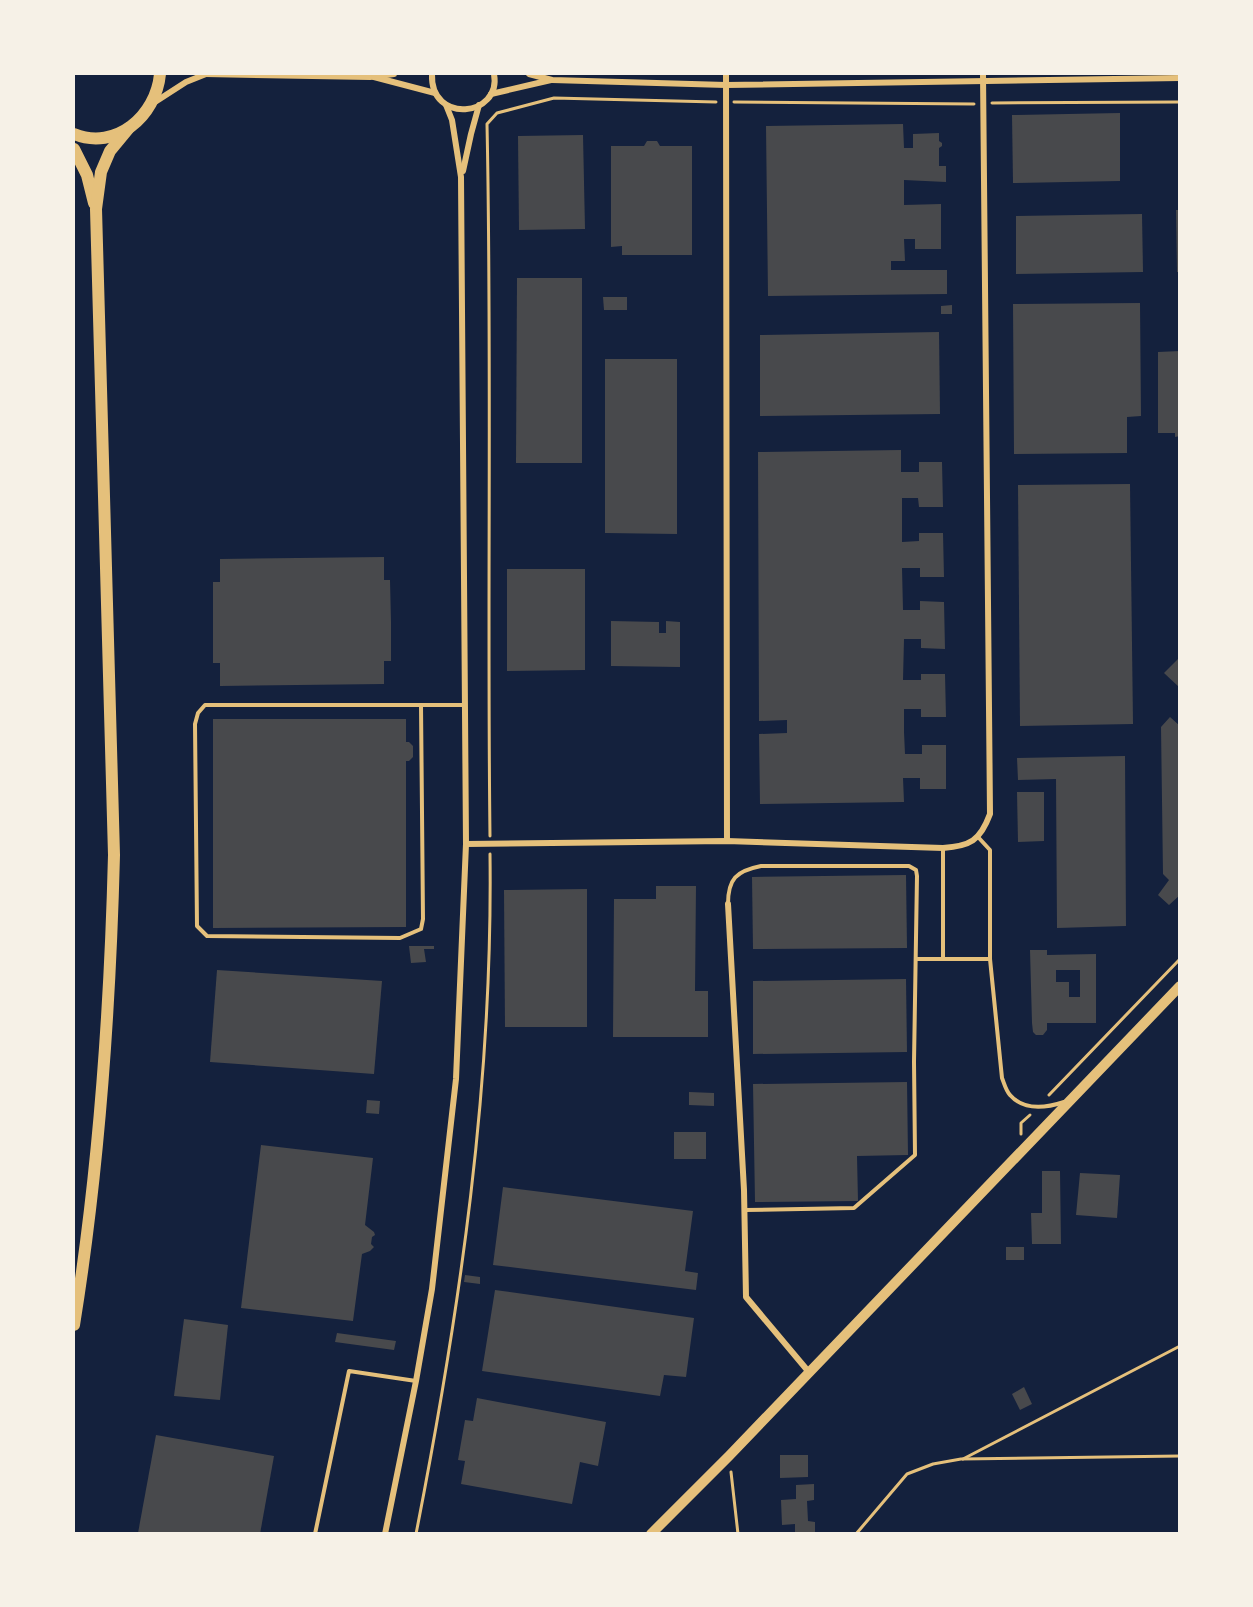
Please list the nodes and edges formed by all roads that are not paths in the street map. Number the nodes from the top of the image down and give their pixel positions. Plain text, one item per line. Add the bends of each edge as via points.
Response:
1 (160, 74) edge
2 (206, 74) edge
3 (394, 74) edge
4 (432, 74) edge
5 (495, 74) edge
6 (529, 74) edge
7 (726, 74) edge
8 (370, 77) junction
9 (983, 77) edge
10 (1179, 78) edge
11 (552, 80) junction
12 (726, 85) junction
13 (435, 93) junction
14 (490, 94) junction
15 (152, 104) junction
16 (446, 105) junction
17 (480, 105) junction
18 (129, 128) junction
19 (74, 134) edge
20 (74, 149) edge
21 (461, 177) junction
22 (96, 210) junction
23 (421, 705) junction
24 (465, 705) junction
25 (978, 837) junction
26 (727, 842) junction
27 (466, 844) junction
28 (943, 848) junction
29 (728, 904) joint
30 (916, 959) junction
31 (943, 959) junction
32 (990, 959) junction
33 (1179, 986) edge
34 (1069, 1101) junction
35 (744, 1210) junction
36 (74, 1325) edge
37 (808, 1371) junction
38 (416, 1381) junction
39 (315, 1533) edge
40 (385, 1533) edge
41 (651, 1533) edge

1 - 15 main road
2 - 8 street
2 - 15 street
3 - 8 street
4 - 13 street
5 - 14 street
6 - 11 street
7 - 12 street
8 - 13 street
9 - 10 street
9 - 12 street
9 - 25 street via 990,814
11 - 12 street
11 - 14 street
12 - 26 street
13 - 16 street
14 - 17 street
15 - 18 main road
16 - 17 street via 459,110
16 - 21 street
17 - 21 street
18 - 19 main road via 95,138
18 - 22 main road via 110,151 101,172
20 - 22 main road via 87,175
21 - 24 street
22 - 36 main road via 114,855 101,1099
23 - 23 lane via 205,705 195,724 197,926 201,931 207,936 400,938 421,929
23 - 24 lane
24 - 27 street
25 - 28 street via 962,846
25 - 32 lane via 990,850
26 - 27 street
26 - 28 street
27 - 38 street via 456,1079 432,1289
28 - 31 lane
29 - 30 lane via 732,879 760,866 909,866 917,876
29 - 35 street
30 - 31 lane
30 - 35 lane via 915,1155 854,1208
31 - 32 lane
32 - 34 lane via 1002,1078 1009,1095 1022,1104 1045,1108
33 - 34 main road
34 - 37 main road
35 - 37 street via 746,1297
37 - 41 main road
38 - 39 lane via 349,1371
38 - 40 street

